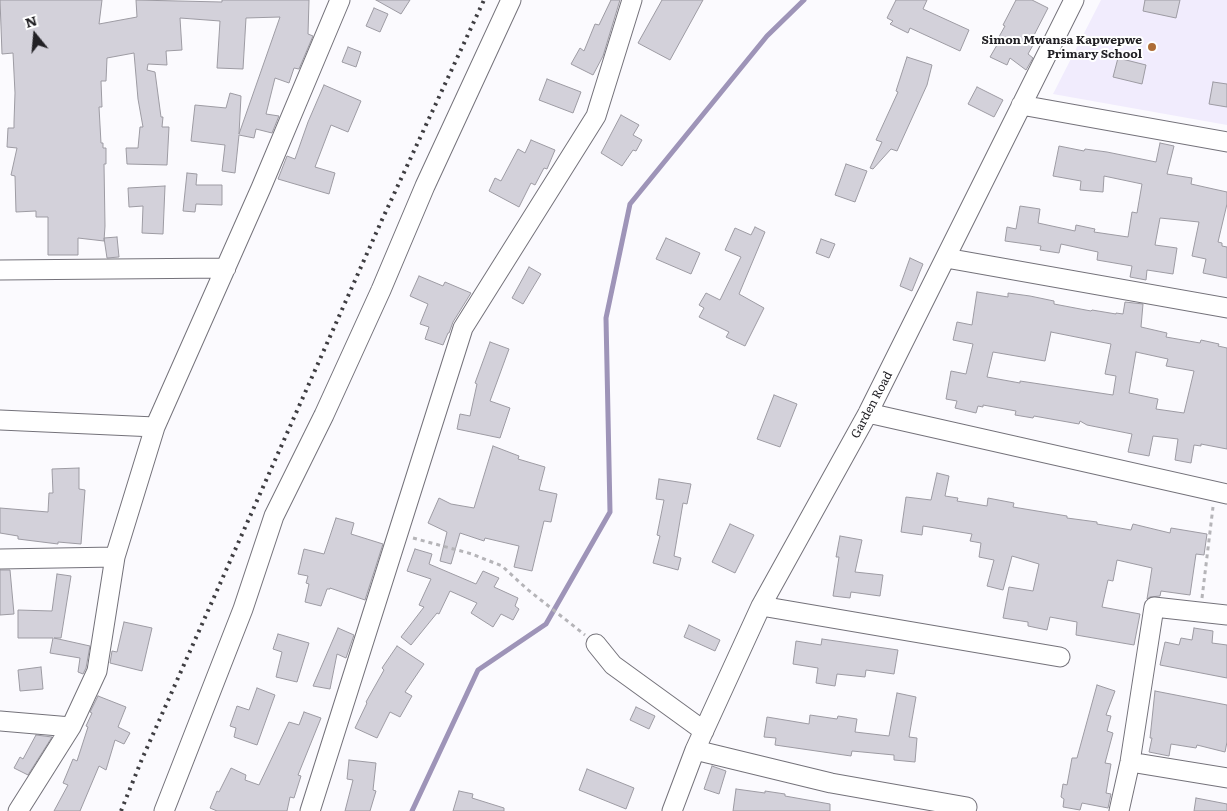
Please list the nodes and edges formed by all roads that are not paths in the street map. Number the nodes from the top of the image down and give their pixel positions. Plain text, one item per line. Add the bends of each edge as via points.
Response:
1 (340, 0) edge
2 (511, 0) edge
3 (632, 0) edge
4 (1074, 0) edge
5 (1021, 105) junction
6 (1227, 142) edge
7 (946, 258) junction
8 (226, 268) junction
9 (0, 270) edge
10 (1227, 308) edge
11 (868, 413) junction
12 (0, 420) edge
13 (155, 427) junction
14 (1221, 493) edge
15 (115, 557) junction
16 (0, 559) edge
17 (761, 606) junction
18 (1227, 615) edge
19 (596, 644) road end
20 (1060, 657) dead end
21 (0, 721) edge
22 (71, 727) junction
23 (704, 731) junction
24 (694, 750) junction
25 (1130, 762) junction
26 (1227, 778) edge
27 (967, 807) dead end
28 (18, 811) edge
29 (164, 811) edge
30 (310, 811) edge
31 (672, 811) edge
32 (1119, 811) edge

1 - 8 street
2 - 29 street via 424,186 324,416 274,516 244,609
3 - 30 street via 596,116 464,328
4 - 5 street, Garden Road
5 - 6 street
5 - 7 street, Garden Road
7 - 10 street
7 - 11 street, Garden Road
8 - 9 street
8 - 13 street
11 - 14 street
11 - 17 street, Garden Road
12 - 13 street
13 - 15 street
15 - 16 street
15 - 22 street via 97,670
17 - 20 street
17 - 23 street, Garden Road
18 - 25 street via 1154,607
19 - 23 street via 613,665
21 - 22 street
22 - 28 street
23 - 24 street, Garden Road
24 - 27 street via 832,783
24 - 31 street, Garden Road
25 - 26 street
25 - 32 street

